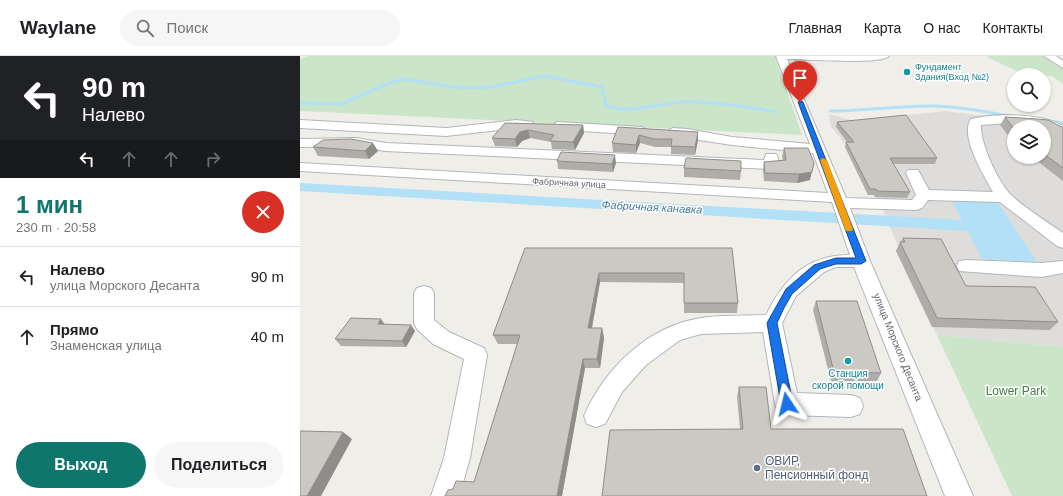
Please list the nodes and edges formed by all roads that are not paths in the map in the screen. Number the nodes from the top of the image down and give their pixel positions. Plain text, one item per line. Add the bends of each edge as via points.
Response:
1 (781, 56) edge
2 (787, 56) edge
3 (884, 56) edge
4 (1049, 56) edge
5 (1063, 65) edge
6 (300, 124) edge
7 (1063, 132) edge
8 (301, 143) edge
9 (414, 149) junction
10 (819, 149) junction
11 (533, 153) junction
12 (771, 157) dead end
13 (652, 159) junction
14 (402, 161) dead end
15 (300, 167) edge
16 (912, 173) dead end
17 (516, 180) junction
18 (644, 187) junction
19 (924, 195) junction
20 (1004, 197) junction
21 (840, 203) junction
22 (1063, 242) edge
23 (861, 261) junction
24 (966, 266) dead end
25 (1063, 267) edge
26 (424, 293) dead end
27 (772, 323) junction
28 (851, 406) dead end
29 (596, 416) dead end
30 (445, 496) edge
31 (959, 496) edge

1 - 10 street, улица Морского Десанта
2 - 3 street
4 - 5 street
6 - 10 street via 446,132 516,124 687,133 747,147
7 - 20 street via 1052,126 1030,122 974,122 979,153
8 - 9 street via 379,144 385,147
9 - 11 street
9 - 14 street
10 - 21 street, улица Морского Десанта
11 - 13 street
11 - 17 street
12 - 13 street via 771,165
13 - 18 street
15 - 17 street, Фабричная улица
16 - 19 street
17 - 18 street, Фабричная улица
18 - 21 street, Фабричная улица
19 - 20 street
19 - 21 street, Фабричная улица via 916,205
20 - 22 street
21 - 23 street, улица Морского Десанта
23 - 27 street via 836,261 817,267 789,291
23 - 31 street, улица Морского Десанта
24 - 25 street via 1041,270
26 - 30 street via 424,323 441,338 476,355 457,458
27 - 28 street via 787,404
27 - 29 street via 700,326 673,334 638,358 614,385

